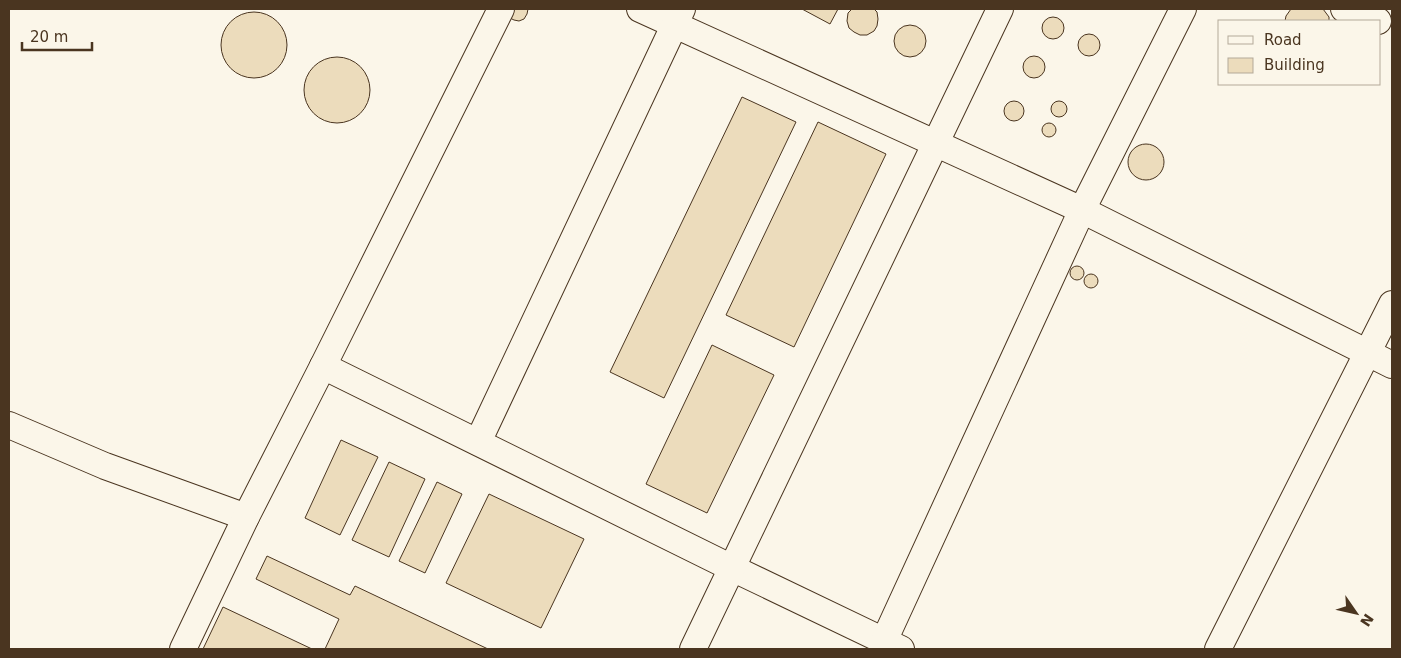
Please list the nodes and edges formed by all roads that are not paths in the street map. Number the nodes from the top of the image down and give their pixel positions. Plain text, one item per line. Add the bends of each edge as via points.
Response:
1 (501, 9) edge
2 (640, 9) edge
3 (1000, 9) edge
4 (1184, 9) edge
5 (1344, 9) edge
6 (678, 16) edge
7 (1374, 20) edge
8 (936, 143) junction
9 (1082, 210) junction
10 (1392, 304) edge
11 (1368, 353) junction
12 (1392, 365) edge
13 (323, 366) junction
14 (9, 425) edge
15 (478, 442) junction
16 (246, 517) junction
17 (732, 568) junction
18 (893, 645) edge
19 (183, 649) edge
20 (693, 649) edge
21 (1218, 649) edge

1 - 13 lane
2 - 6 lane
3 - 8 lane
4 - 9 lane
5 - 7 lane
6 - 8 lane
6 - 15 lane
8 - 9 lane
8 - 17 lane
9 - 11 lane
9 - 18 lane
10 - 11 lane
11 - 12 lane
11 - 21 lane
13 - 15 lane
13 - 16 lane
14 - 16 lane via 105,466
15 - 17 lane
16 - 19 lane
17 - 18 lane
17 - 20 lane

